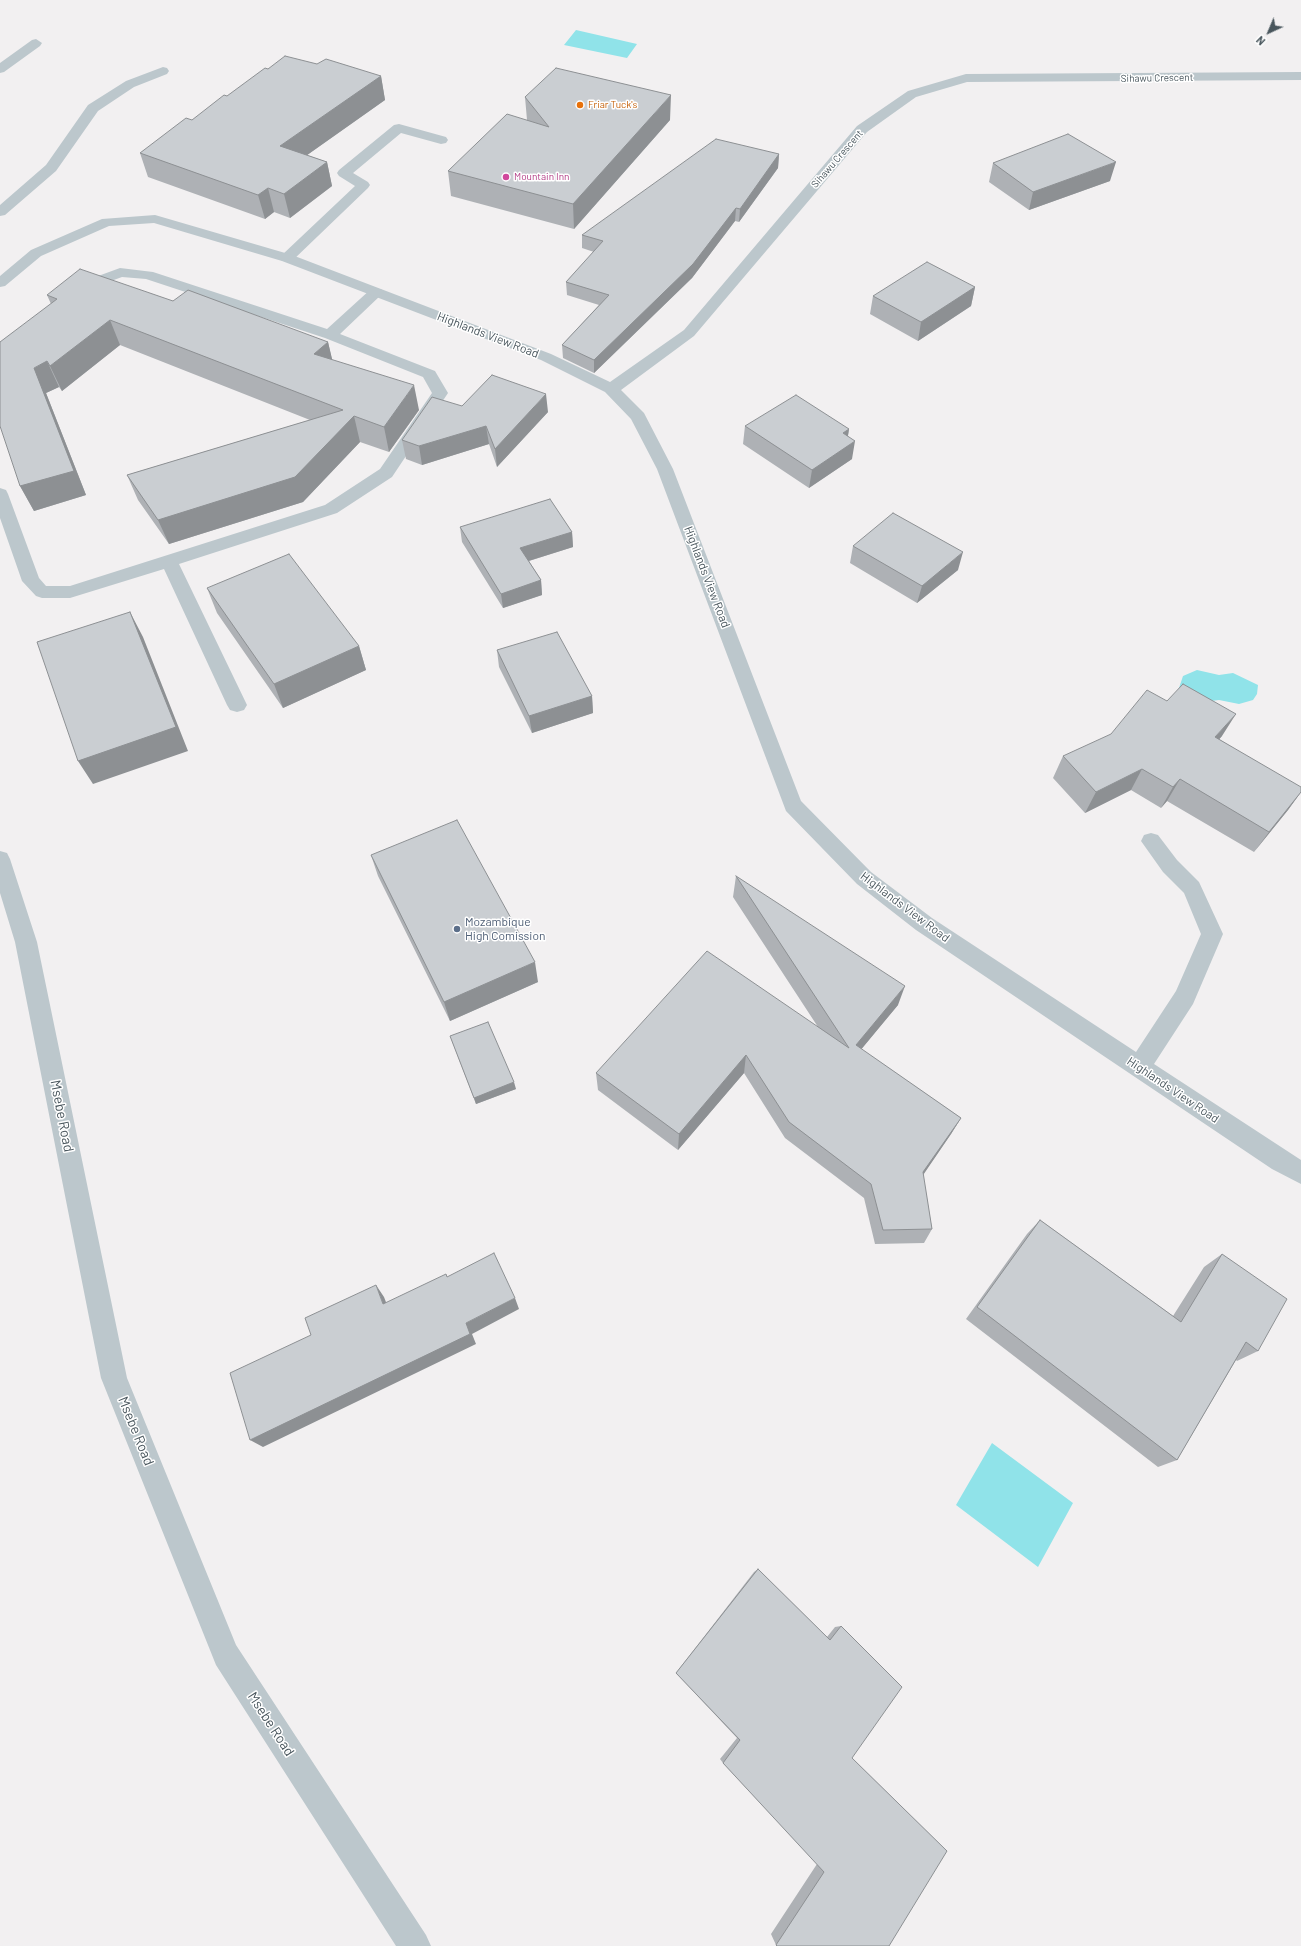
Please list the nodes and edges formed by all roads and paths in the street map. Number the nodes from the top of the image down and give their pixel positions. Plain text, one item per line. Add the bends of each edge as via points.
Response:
1 (36, 43) dead end
2 (0, 69) edge
3 (163, 71) dead end
4 (1301, 76) edge
5 (441, 140) dead end
6 (0, 212) edge
7 (287, 258) junction
8 (0, 283) edge
9 (376, 292) junction
10 (71, 301) edge
11 (330, 335) junction
12 (611, 389) junction
13 (0, 494) edge
14 (169, 561) junction
15 (237, 705) dead end
16 (1151, 842) dead end
17 (0, 860) edge
18 (1139, 1067) junction
19 (1301, 1173) edge
20 (415, 1946) edge

1 - 2 street
3 - 6 street via 130,84 93,108 50,168
4 - 12 street, Sihawu Crescent via 966,78 912,94 862,129 689,333
5 - 7 street via 399,128 344,173 363,185
7 - 8 street, Highlands View Road via 155,219 107,222 36,253
7 - 9 street, Highlands View Road
9 - 11 street
9 - 12 street, Highlands View Road via 546,357
10 - 11 street via 95,282 120,272 148,275
11 - 14 street via 429,374 440,392 386,473 331,509
12 - 18 street, Highlands View Road via 638,417 665,469 793,805 864,878 924,924
13 - 14 street via 31,581 42,592 70,592
14 - 15 street
16 - 18 street via 1192,888 1212,934 1185,997
17 - 20 street, Msebe Road via 26,942 114,1378 226,1655
18 - 19 street, Highlands View Road

